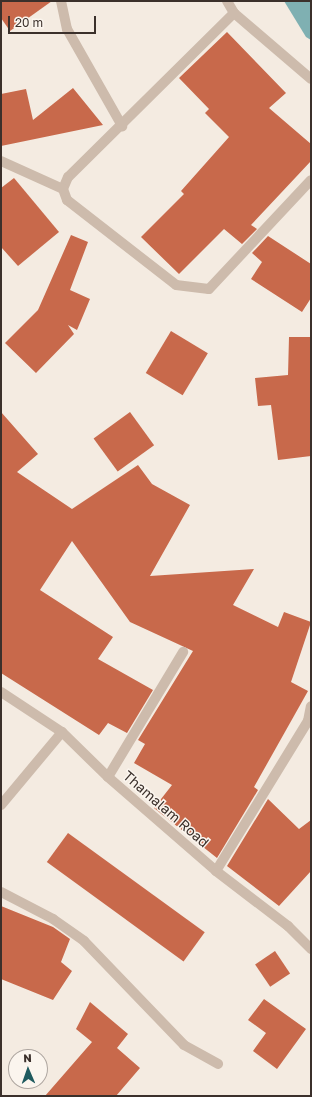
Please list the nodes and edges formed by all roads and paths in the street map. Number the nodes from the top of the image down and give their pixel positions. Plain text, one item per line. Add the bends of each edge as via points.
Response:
1 (61, 1) edge
2 (227, 1) edge
3 (234, 14) junction
4 (311, 79) edge
5 (122, 126) junction
6 (1, 161) edge
7 (311, 180) edge
8 (63, 189) junction
9 (183, 652) dead end
10 (1, 692) edge
11 (311, 706) edge
12 (62, 732) junction
13 (108, 777) junction
14 (1, 805) edge
15 (216, 871) junction
16 (1, 892) edge
17 (311, 949) edge
18 (218, 1064) dead end

1 - 5 street via 67,30
2 - 3 street
3 - 4 street
3 - 5 street
5 - 8 street via 68,177
6 - 8 street
7 - 8 street via 209,289 176,285 67,200
9 - 13 street
10 - 12 street, Thamalam Road
11 - 15 street via 308,721
12 - 13 street, Thamalam Road
12 - 14 street
13 - 15 street, Thamalam Road
15 - 17 street, Thamalam Road via 288,926
16 - 18 street via 52,919 84,942 184,1045

